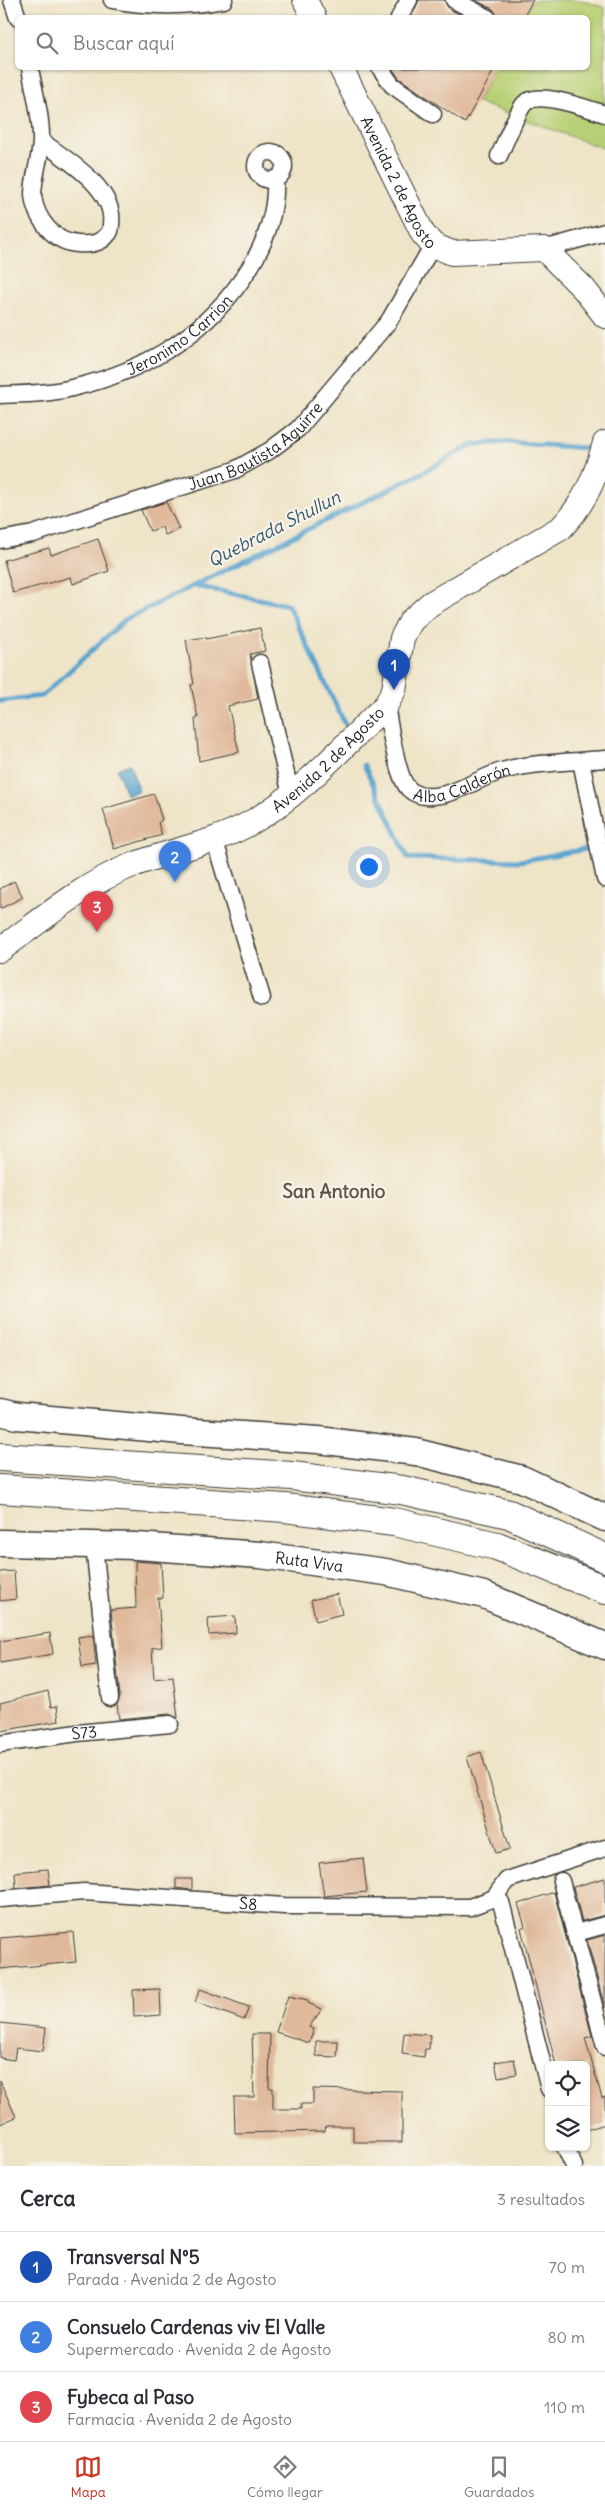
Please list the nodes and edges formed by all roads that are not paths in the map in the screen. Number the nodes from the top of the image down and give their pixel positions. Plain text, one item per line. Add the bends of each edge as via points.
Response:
1 (12, 0) edge
2 (112, 0) edge
3 (224, 0) edge
4 (305, 0) edge
5 (409, 0) edge
6 (454, 0) edge
7 (17, 15) edge
8 (312, 15) edge
9 (401, 15) edge
10 (482, 15) edge
11 (30, 70) edge
12 (347, 70) edge
13 (381, 70) edge
14 (433, 114) dead end
15 (605, 114) edge
16 (41, 141) junction
17 (499, 156) dead end
18 (275, 180) dead end
19 (605, 232) edge
20 (433, 245) junction
21 (544, 249) junction
22 (605, 316) edge
23 (0, 395) edge
24 (605, 443) edge
25 (0, 540) edge
26 (260, 663) dead end
27 (386, 705) junction
28 (605, 759) edge
29 (581, 761) junction
30 (291, 795) junction
31 (214, 838) junction
32 (605, 879) edge
33 (0, 950) edge
34 (262, 998) dead end
35 (0, 1412) edge
36 (0, 1457) edge
37 (0, 1489) edge
38 (605, 1518) edge
39 (0, 1543) edge
40 (94, 1545) junction
41 (605, 1558) edge
42 (605, 1590) edge
43 (605, 1646) edge
44 (110, 1698) dead end
45 (170, 1724) dead end
46 (0, 1744) edge
47 (605, 1848) edge
48 (561, 1881) dead end
49 (494, 1898) junction
50 (0, 1899) edge
51 (605, 1925) edge
52 (576, 1933) junction
53 (604, 2042) edge
54 (545, 2073) edge
55 (567, 2151) edge
56 (574, 2166) edge

1 - 7 street
2 - 3 street via 151,5 197,5
4 - 8 main road
5 - 9 street
6 - 10 street
11 - 16 street
12 - 20 main road, Avenida 2 de Agosto via 423,234
13 - 14 street via 392,85
15 - 17 street via 546,98 534,98 524,104
16 - 16 street via 33,196 42,220 58,239 88,245 101,242 110,233 112,214 104,196 82,171
18 - 23 street, Jeronimo Carrion via 272,214 259,254 236,290 214,315 180,344 125,371 71,388
19 - 21 street
20 - 21 main road, Avenida 2 de Agosto via 452,253
20 - 25 street, Juan Bautista Aguirre via 389,321 298,430 269,451 235,470 33,534
21 - 22 main road via 584,289
24 - 27 main road, Avenida 2 de Agosto via 590,490 577,512 561,528 430,604 411,621 402,638 394,690
26 - 30 street
27 - 29 street, Alba Calderón via 400,775 408,788 417,794 427,796 453,791 521,766
27 - 30 main road, Avenida 2 de Agosto
28 - 29 street, Alba Calderón
29 - 32 street
30 - 31 main road, Avenida 2 de Agosto via 251,823
31 - 33 main road, Avenida 2 de Agosto via 130,865 92,884
31 - 34 street
35 - 38 main road via 182,1432 318,1440 416,1452 522,1479
36 - 41 highway via 292,1476 402,1490 509,1514
37 - 42 highway via 285,1508 394,1522 497,1546
39 - 40 main road, Ruta Viva
40 - 43 main road, Ruta Viva via 260,1555 386,1572 484,1595
40 - 44 street
45 - 46 street, S73 via 77,1732
47 - 49 street, S8 via 507,1880
48 - 52 street
49 - 50 street, S8 via 470,1907 284,1906 84,1892
49 - 54 street via 502,1902
51 - 52 street
52 - 53 street
55 - 56 street

